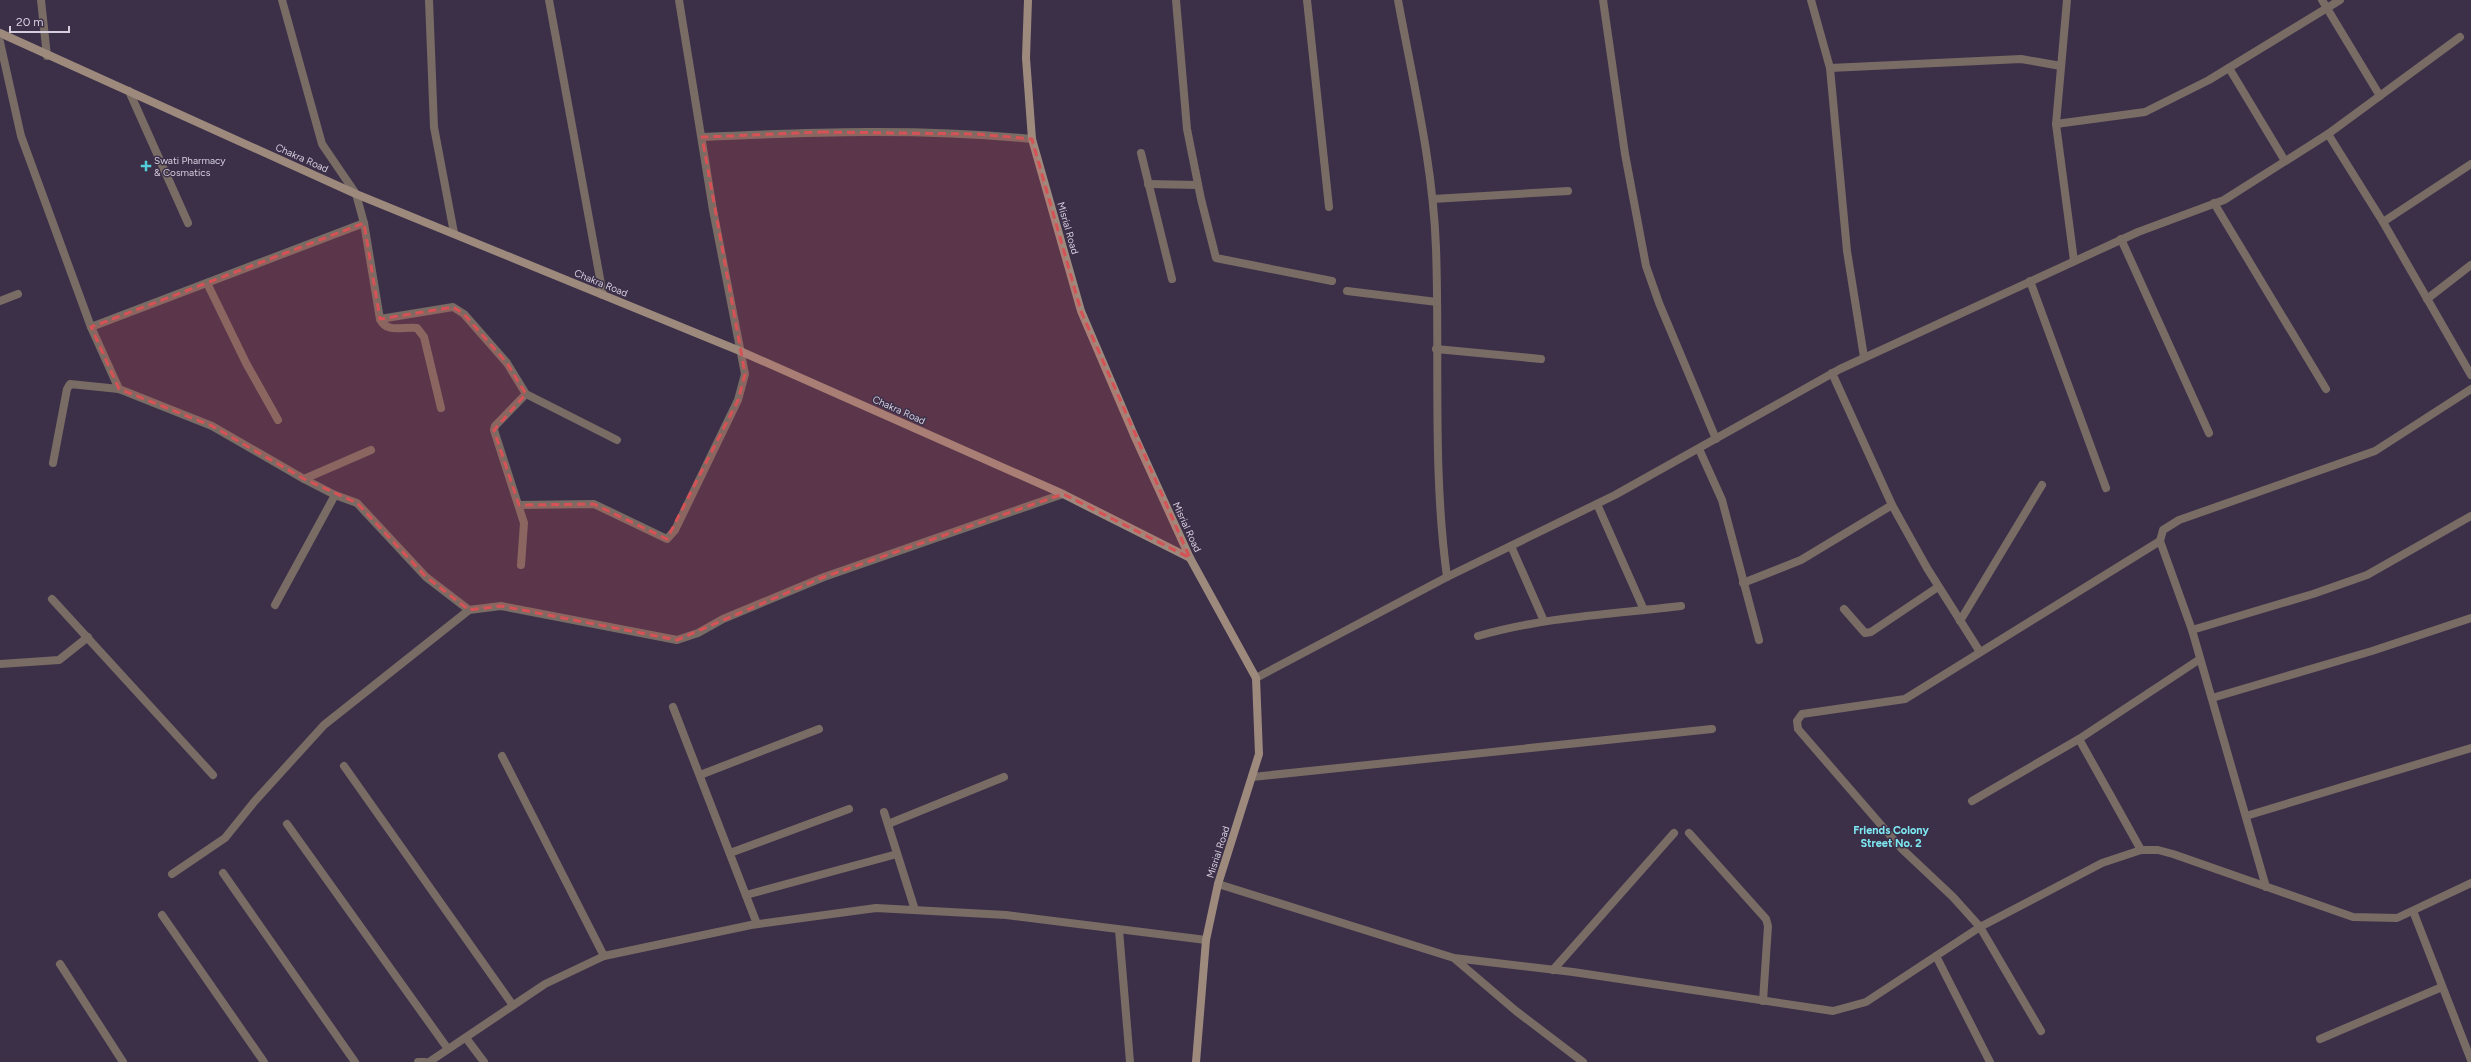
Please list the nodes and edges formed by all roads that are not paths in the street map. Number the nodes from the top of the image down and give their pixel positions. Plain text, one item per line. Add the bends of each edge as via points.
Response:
1 (41, 0) edge
2 (282, 0) edge
3 (429, 0) edge
4 (549, 0) edge
5 (679, 0) edge
6 (1028, 0) edge
7 (1176, 0) edge
8 (1307, 0) edge
9 (1398, 0) edge
10 (1603, 0) edge
11 (1811, 0) edge
12 (2067, 0) edge
13 (2322, 0) edge
14 (2340, 0) edge
15 (2326, 8) junction
16 (0, 33) edge
17 (2460, 36) dead end
18 (0, 42) edge
19 (48, 56) junction
20 (2061, 66) junction
21 (1830, 68) junction
22 (2229, 68) junction
23 (129, 91) junction
24 (2380, 96) junction
25 (2056, 124) junction
26 (2328, 134) junction
27 (702, 137) junction
28 (1032, 139) junction
29 (1141, 153) dead end
30 (2285, 161) junction
31 (2471, 164) edge
32 (1148, 184) junction
33 (1198, 185) junction
34 (1568, 191) dead end
35 (356, 194) junction
36 (1433, 200) junction
37 (2214, 204) junction
38 (1330, 207) dead end
39 (2383, 222) junction
40 (188, 223) dead end
41 (364, 223) junction
42 (454, 233) junction
43 (2121, 239) junction
44 (2074, 261) junction
45 (2471, 265) edge
46 (1172, 279) dead end
47 (1332, 281) dead end
48 (2030, 281) junction
49 (207, 283) junction
50 (1347, 291) dead end
51 (18, 294) dead end
52 (603, 295) junction
53 (2428, 299) junction
54 (0, 301) edge
55 (1437, 302) junction
56 (380, 319) junction
57 (91, 327) junction
58 (1436, 350) junction
59 (740, 351) junction
60 (1864, 358) junction
61 (1541, 359) dead end
62 (1832, 373) junction
63 (2471, 375) edge
64 (119, 389) junction
65 (2326, 389) dead end
66 (2471, 389) edge
67 (526, 394) junction
68 (440, 408) dead end
69 (278, 420) dead end
70 (2209, 433) dead end
71 (1716, 439) junction
72 (617, 440) dead end
73 (1699, 449) junction
74 (371, 450) dead end
75 (53, 463) dead end
76 (304, 479) junction
77 (2042, 485) dead end
78 (2106, 488) dead end
79 (1063, 494) junction
80 (335, 495) junction
81 (1597, 504) junction
82 (1892, 505) junction
83 (519, 506) junction
84 (2471, 516) edge
85 (2160, 541) junction
86 (1511, 546) junction
87 (1190, 558) junction
88 (521, 565) dead end
89 (1447, 577) junction
90 (1743, 583) junction
91 (1938, 587) junction
92 (52, 600) dead end
93 (275, 605) dead end
94 (1681, 606) dead end
95 (1844, 609) dead end
96 (469, 610) junction
97 (1644, 610) junction
98 (2471, 618) edge
99 (1544, 621) junction
100 (1960, 621) junction
101 (2192, 630) junction
102 (1478, 636) dead end
103 (88, 637) junction
104 (1758, 640) dead end
105 (1980, 652) junction
106 (2200, 659) junction
107 (0, 664) edge
108 (1256, 678) junction
109 (2212, 698) junction
110 (673, 707) dead end
111 (819, 729) dead end
112 (1712, 730) dead end
113 (2079, 739) junction
114 (2471, 748) edge
115 (502, 756) dead end
116 (344, 766) dead end
117 (213, 775) dead end
118 (700, 776) junction
119 (1004, 777) dead end
120 (1252, 777) junction
121 (1972, 801) dead end
122 (849, 809) dead end
123 (884, 812) dead end
124 (2246, 816) junction
125 (287, 824) dead end
126 (888, 824) junction
127 (1674, 833) dead end
128 (1689, 833) dead end
129 (2140, 850) junction
130 (730, 853) junction
131 (897, 854) junction
132 (223, 873) dead end
133 (172, 874) dead end
134 (2471, 883) edge
135 (1218, 884) junction
136 (2266, 887) junction
137 (746, 895) junction
138 (915, 910) junction
139 (2413, 911) junction
140 (162, 916) dead end
141 (757, 924) junction
142 (1980, 927) junction
143 (1119, 930) junction
144 (1206, 940) junction
145 (604, 956) junction
146 (1936, 956) junction
147 (1454, 958) junction
148 (60, 964) dead end
149 (1553, 970) junction
150 (2442, 987) junction
151 (1763, 1001) junction
152 (512, 1004) junction
153 (2041, 1031) dead end
154 (466, 1038) junction
155 (2320, 1039) dead end
156 (448, 1049) junction
157 (2471, 1060) edge
158 (123, 1062) edge
159 (264, 1062) edge
160 (355, 1062) edge
161 (418, 1062) edge
162 (425, 1062) edge
163 (429, 1062) edge
164 (484, 1062) edge
165 (1130, 1062) edge
166 (1196, 1062) edge
167 (1583, 1062) edge
168 (1990, 1062) edge

1 - 19 street
2 - 35 street via 322,144
3 - 42 street via 434,127
4 - 52 street
5 - 27 street
6 - 28 main road, Misrial Road via 1026,58
7 - 33 street via 1187,129
8 - 38 street
9 - 36 street
10 - 71 street via 1625,154 1646,266
11 - 21 street
12 - 20 street
13 - 15 street
14 - 15 street
15 - 22 street
15 - 24 street
16 - 19 main road, Chakra Road
17 - 24 street
18 - 57 street via 21,136
19 - 23 main road, Chakra Road
20 - 21 street via 2021,59
20 - 25 street
21 - 60 street via 1847,251
22 - 25 street via 2145,112
22 - 30 street
23 - 35 main road, Chakra Road
23 - 40 street
24 - 26 street
25 - 44 street
26 - 30 street
26 - 39 street
27 - 28 street via 821,132 977,134
27 - 59 street
28 - 87 main road, Misrial Road via 1081,311
29 - 32 street
30 - 37 street
31 - 39 street
32 - 33 street
32 - 46 street
33 - 47 street via 1216,258
34 - 36 street
35 - 41 street
35 - 42 main road, Chakra Road
36 - 55 street
37 - 43 street
37 - 65 street
39 - 53 street
41 - 49 street
41 - 56 street
42 - 52 main road, Chakra Road
43 - 44 street
43 - 70 street
44 - 48 street
45 - 53 street
48 - 60 street
48 - 78 street
49 - 57 street
49 - 69 street via 246,363
50 - 55 street
51 - 54 street
52 - 59 main road, Chakra Road
53 - 63 street
55 - 58 street
56 - 67 street via 453,308 464,314 507,363
56 - 68 street via 383,325 390,329 406,326 417,328 424,337
57 - 64 street
58 - 61 street
58 - 89 street via 1442,538
59 - 79 main road, Chakra Road
59 - 83 street via 745,374 738,400 675,530 667,539 594,504
60 - 62 street
62 - 71 street
62 - 82 street
64 - 75 street via 70,384
64 - 76 street via 212,426
66 - 85 street via 2375,451 2179,520 2163,530
67 - 72 street
67 - 83 street via 494,430
71 - 73 street
73 - 81 street
73 - 90 street via 1722,500
74 - 76 street
76 - 80 street
77 - 100 street
79 - 87 main road, Chakra Road
79 - 96 street via 824,577 677,640 501,606
80 - 93 street
80 - 96 street via 357,503 426,577
81 - 86 street
81 - 97 street
82 - 90 street via 1801,560
82 - 91 street
83 - 88 street via 524,523
84 - 101 street via 2367,575
85 - 101 street
85 - 105 street
86 - 89 street
86 - 99 street
87 - 108 main road, Misrial Road
89 - 108 street
90 - 104 street
91 - 95 street via 1871,632 1865,633
91 - 100 street
92 - 103 street
94 - 97 street
96 - 133 street via 324,725 225,838
97 - 99 street
98 - 109 street via 2372,652
99 - 102 street via 1509,626
100 - 105 street
101 - 106 street
103 - 107 street via 59,660
103 - 117 street
105 - 142 street via 1905,699 1802,714 1797,721 1798,729 1901,848 1953,897
106 - 109 street
106 - 113 street
108 - 120 main road, Misrial Road via 1259,754
109 - 124 street
110 - 118 street
111 - 118 street
112 - 120 street
113 - 121 street
113 - 129 street
114 - 124 street
115 - 145 street
116 - 152 street
118 - 130 street
119 - 126 street
120 - 135 main road, Misrial Road
122 - 130 street
123 - 126 street
124 - 136 street
125 - 156 street
126 - 131 street
127 - 149 street
128 - 151 street via 1766,919 1768,926
129 - 136 street via 2158,850 2173,854
129 - 142 street via 2102,863
130 - 137 street
131 - 137 street
131 - 138 street
132 - 160 street
134 - 139 street
135 - 144 main road, Misrial Road
135 - 147 street
136 - 139 street via 2353,917 2397,918
137 - 141 street
138 - 141 street via 876,908
138 - 143 street via 1006,915
139 - 150 street
140 - 159 street
141 - 145 street
142 - 146 street
142 - 153 street
143 - 144 street
143 - 165 street
144 - 166 main road, Misrial Road
145 - 152 street via 545,984
146 - 151 street via 1866,1002 1833,1011
146 - 168 street
147 - 149 street
147 - 167 street via 1516,1011
148 - 158 street
149 - 151 street
150 - 155 street
150 - 157 street
152 - 154 street
154 - 156 street
154 - 164 street
156 - 163 street
161 - 162 street

